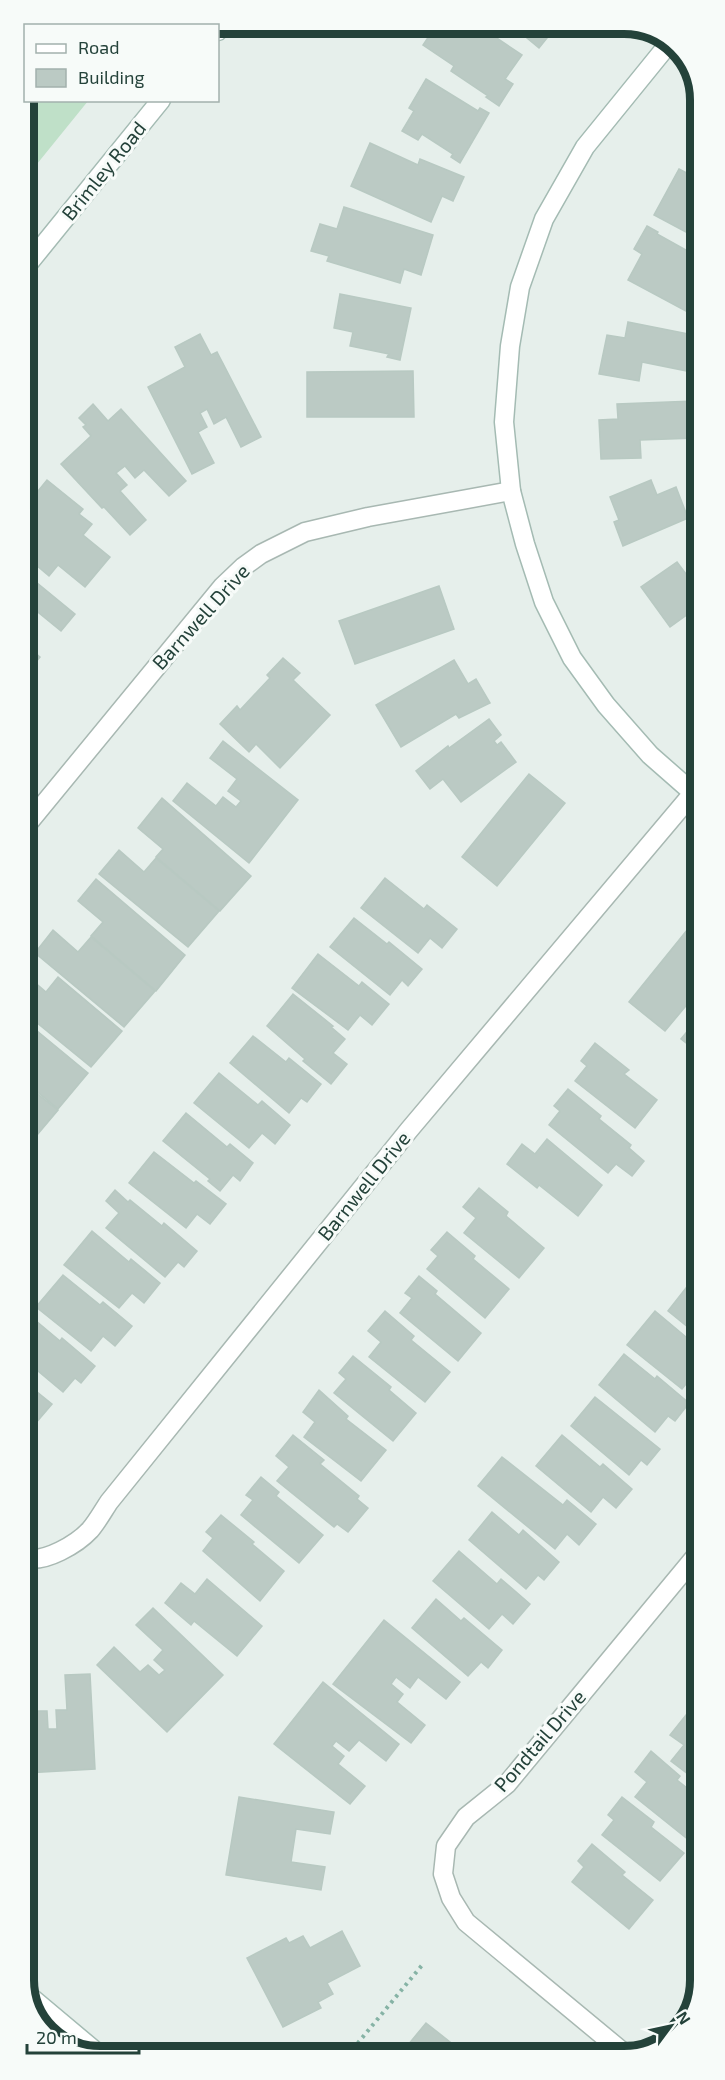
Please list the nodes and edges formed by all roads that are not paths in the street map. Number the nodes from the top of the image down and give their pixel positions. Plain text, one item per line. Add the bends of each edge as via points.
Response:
1 (665, 49) edge
2 (159, 102) edge
3 (34, 257) edge
4 (511, 491) junction
5 (690, 790) edge
6 (690, 802) edge
7 (34, 816) edge
8 (34, 1561) edge
9 (690, 1563) edge
10 (39, 2004) edge
11 (86, 2043) edge
12 (616, 2046) edge

1 - 4 street via 585,147 544,219 520,287 504,422
2 - 3 street, Brimley Road
4 - 5 street via 544,602 572,658 650,755
4 - 7 street, Barnwell Drive via 336,524 306,532 261,554 223,586
6 - 8 street, Barnwell Drive via 409,1130 90,1530 65,1549
9 - 12 street, Pondtail Drive via 507,1784 466,1817 446,1846 443,1874 451,1898 466,1922
10 - 11 street

